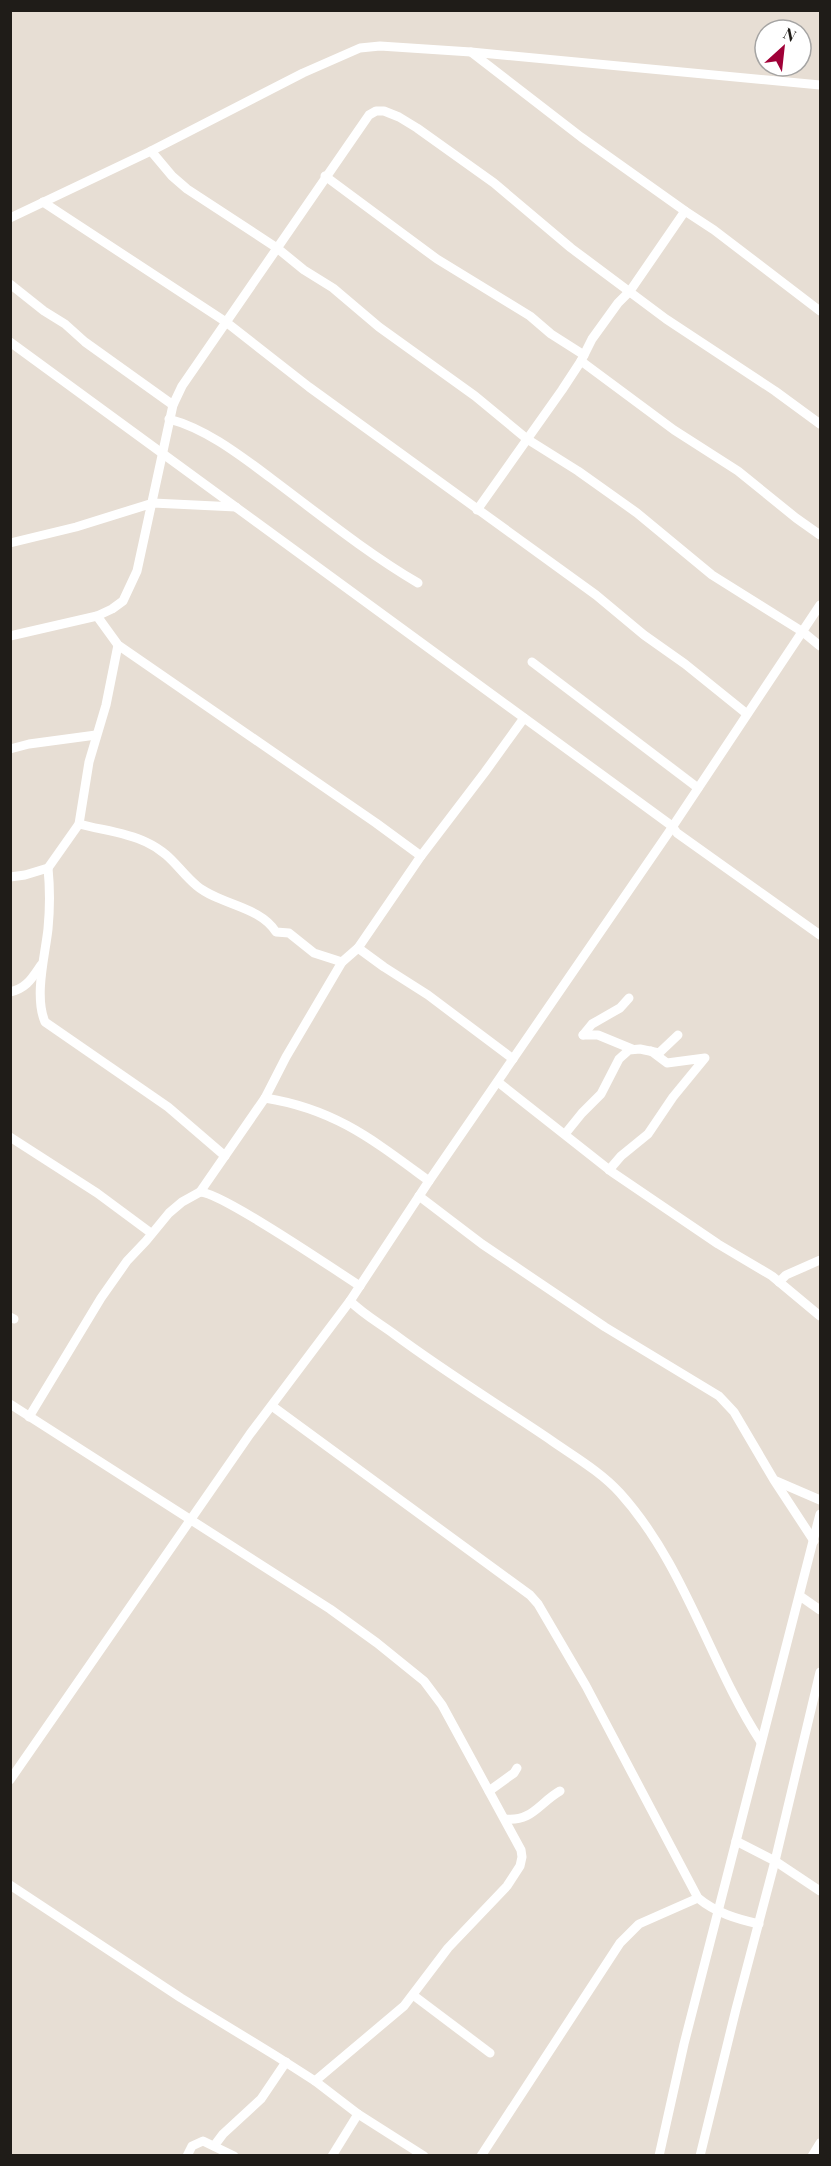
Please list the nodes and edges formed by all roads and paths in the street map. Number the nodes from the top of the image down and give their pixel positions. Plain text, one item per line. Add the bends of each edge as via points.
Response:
1 (471, 52) junction
2 (820, 85) edge
3 (151, 151) junction
4 (325, 176) junction
5 (43, 202) junction
6 (685, 211) junction
7 (10, 218) edge
8 (277, 248) junction
9 (10, 284) edge
10 (630, 291) junction
11 (820, 310) edge
12 (226, 322) junction
13 (10, 342) edge
14 (582, 358) junction
15 (173, 405) junction
16 (170, 419) junction
17 (820, 424) edge
18 (527, 439) junction
19 (163, 454) junction
20 (153, 503) junction
21 (236, 507) junction
22 (477, 510) junction
23 (820, 535) edge
24 (10, 543) edge
25 (418, 583) dead end
26 (820, 605) edge
27 (97, 616) junction
28 (803, 632) junction
29 (10, 636) edge
30 (118, 645) junction
31 (820, 646) edge
32 (532, 662) dead end
33 (747, 714) junction
34 (524, 718) junction
35 (96, 735) junction
36 (10, 749) edge
37 (698, 788) junction
38 (79, 824) junction
39 (672, 826) junction
40 (421, 856) junction
41 (48, 868) junction
42 (10, 877) edge
43 (820, 935) edge
44 (358, 948) junction
45 (43, 961) junction
46 (342, 962) junction
47 (10, 992) edge
48 (629, 998) dead end
49 (678, 1035) dead end
50 (632, 1049) junction
51 (651, 1051) junction
52 (513, 1059) junction
53 (498, 1082) junction
54 (265, 1098) junction
55 (565, 1134) junction
56 (10, 1137) edge
57 (225, 1156) junction
58 (609, 1170) junction
59 (429, 1181) junction
60 (203, 1190) junction
61 (419, 1196) junction
62 (151, 1233) junction
63 (820, 1260) edge
64 (779, 1282) junction
65 (360, 1286) junction
66 (350, 1301) junction
67 (820, 1316) edge
68 (10, 1404) edge
69 (272, 1406) junction
70 (29, 1417) junction
71 (774, 1480) junction
72 (820, 1500) edge
73 (820, 1514) edge
74 (191, 1521) junction
75 (814, 1541) junction
76 (800, 1596) junction
77 (820, 1610) edge
78 (820, 1672) edge
79 (761, 1742) junction
80 (517, 1768) dead end
81 (10, 1780) edge
82 (489, 1791) junction
83 (560, 1791) dead end
84 (505, 1820) junction
85 (736, 1841) junction
86 (775, 1861) junction
87 (10, 1886) edge
88 (820, 1891) edge
89 (698, 1898) junction
90 (717, 1911) junction
91 (759, 1924) junction
92 (413, 1995) junction
93 (490, 2053) dead end
94 (286, 2062) junction
95 (315, 2081) junction
96 (358, 2114) junction
97 (820, 2143) edge
98 (214, 2146) junction
99 (187, 2156) edge
100 (234, 2156) edge
101 (332, 2156) edge
102 (424, 2156) edge
103 (481, 2156) edge
104 (659, 2156) edge
105 (700, 2156) edge
106 (812, 2156) edge

1 - 2 street
1 - 3 street via 360,48
1 - 6 street
3 - 5 street
3 - 8 street via 172,177
4 - 8 street
4 - 10 street via 369,115 384,111 417,128 494,183
4 - 14 street via 437,259 530,316
5 - 7 street
5 - 12 street
6 - 10 street
6 - 11 street
8 - 12 street
8 - 18 street
9 - 15 street
10 - 14 street
10 - 17 street
12 - 15 street
12 - 22 street
13 - 19 street
14 - 18 street
14 - 23 street
15 - 16 street
16 - 19 street
16 - 25 street via 195,428 250,463
18 - 22 street
18 - 28 street via 637,513 712,575
19 - 20 street
19 - 21 street
20 - 21 street
20 - 24 street
20 - 27 street via 131,587 123,601
21 - 34 street
22 - 33 street via 596,595
26 - 28 street
27 - 29 street
27 - 30 street
28 - 31 street
28 - 33 street
30 - 35 street
30 - 40 street
32 - 37 street
33 - 37 street
34 - 39 street
34 - 40 street
35 - 36 street
35 - 38 street
37 - 39 street
38 - 41 street
38 - 46 street via 123,834 158,848 197,886 216,898 241,907 272,925 276,932 289,933 314,953
39 - 43 street
39 - 52 street
40 - 44 street
41 - 42 street
41 - 45 street via 50,904
44 - 46 street
44 - 52 street
45 - 47 street via 27,985
45 - 57 street via 45,1022 168,1107
46 - 54 street
48 - 50 street via 583,1035 598,1035
49 - 51 street via 659,1053
50 - 51 street
50 - 55 street via 619,1059 601,1094
51 - 58 street via 667,1063 705,1058 648,1134
52 - 53 street
53 - 55 street
53 - 59 street
54 - 57 street
54 - 59 street via 291,1102 339,1120
55 - 58 street
56 - 62 street
57 - 60 street
58 - 64 street
59 - 61 street
60 - 62 street via 175,1208
60 - 65 street
61 - 65 street
61 - 71 street via 605,1328 719,1396 757,1447
62 - 70 street via 100,1298
63 - 64 street
64 - 67 street
65 - 66 street
66 - 69 street
66 - 79 street via 424,1357 585,1463 619,1492 640,1517 687,1595 740,1708
68 - 70 street
69 - 74 street
69 - 89 street via 538,1604
70 - 74 street
71 - 72 street
71 - 75 street
73 - 75 street
74 - 81 street
74 - 82 street via 330,1609 424,1681 442,1705
75 - 76 street
76 - 77 street
76 - 79 street
78 - 86 street
79 - 85 street
80 - 82 street
82 - 84 street
83 - 84 street via 518,1821
84 - 92 street via 521,1850 520,1866 507,1886 448,1948
85 - 86 street
85 - 90 street
86 - 88 street
86 - 91 street
87 - 94 street
89 - 90 street
89 - 103 street via 639,1924 620,1943
90 - 91 street
90 - 104 street
91 - 105 street
92 - 93 street
92 - 95 street
94 - 95 street
94 - 98 street via 261,2098
95 - 96 street
96 - 101 street
96 - 102 street
97 - 106 street
98 - 99 street via 198,2142
98 - 100 street

